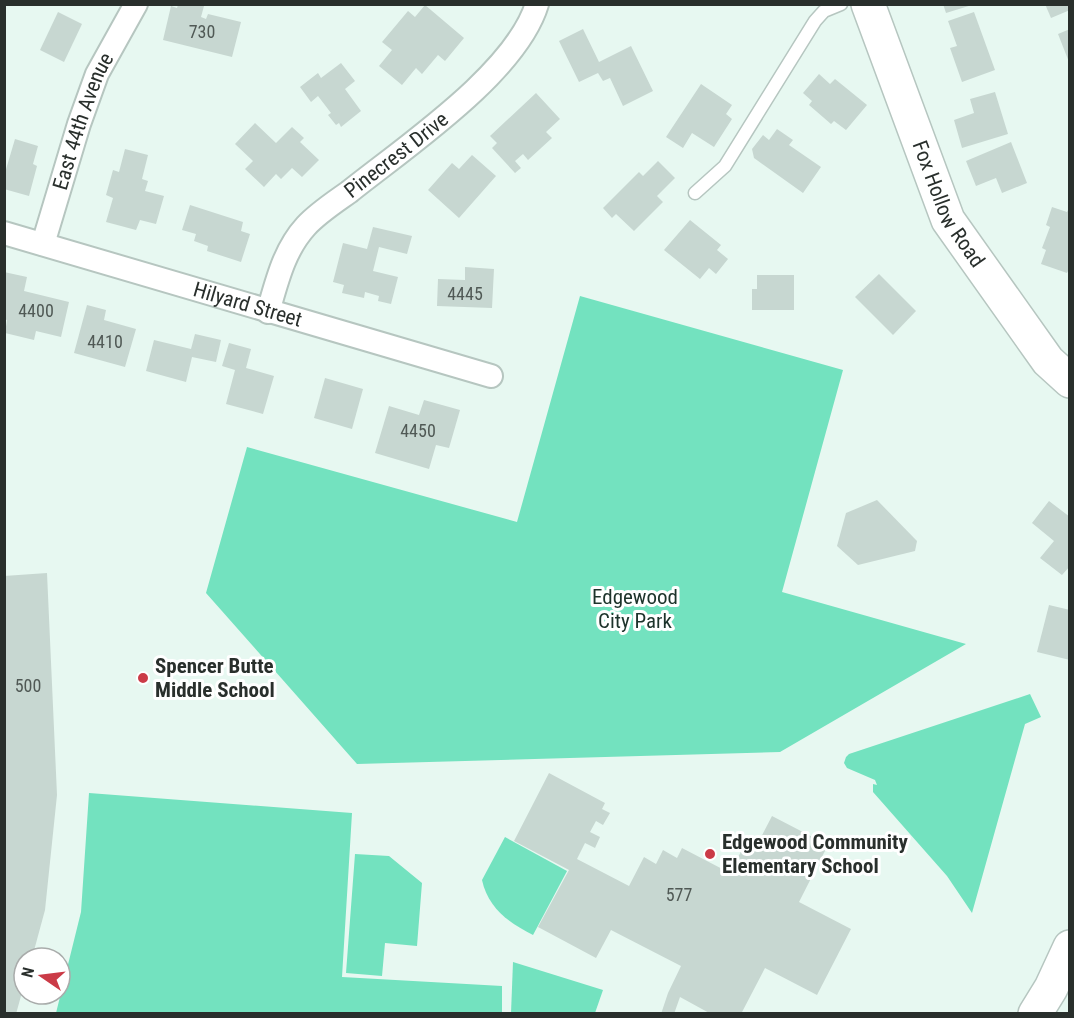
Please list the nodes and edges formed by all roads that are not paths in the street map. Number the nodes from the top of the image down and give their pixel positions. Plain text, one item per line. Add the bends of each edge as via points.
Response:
1 (136, 4) edge
2 (537, 4) edge
3 (841, 4) edge
4 (868, 4) edge
5 (695, 193) dead end
6 (4, 233) edge
7 (43, 244) junction
8 (268, 312) junction
9 (491, 376) dead end
10 (1070, 381) edge
11 (1070, 947) edge
12 (1035, 1014) edge

1 - 7 street, East 44th Avenue via 97,74
2 - 8 street, Pinecrest Drive via 511,52 468,97 306,225 283,261
3 - 5 lane via 824,11 815,21 725,166
4 - 10 main road, Fox Hollow Road via 948,220 1048,361
6 - 7 street, Hilyard Street
7 - 8 street, Hilyard Street
8 - 9 street, Hilyard Street
11 - 12 main road

